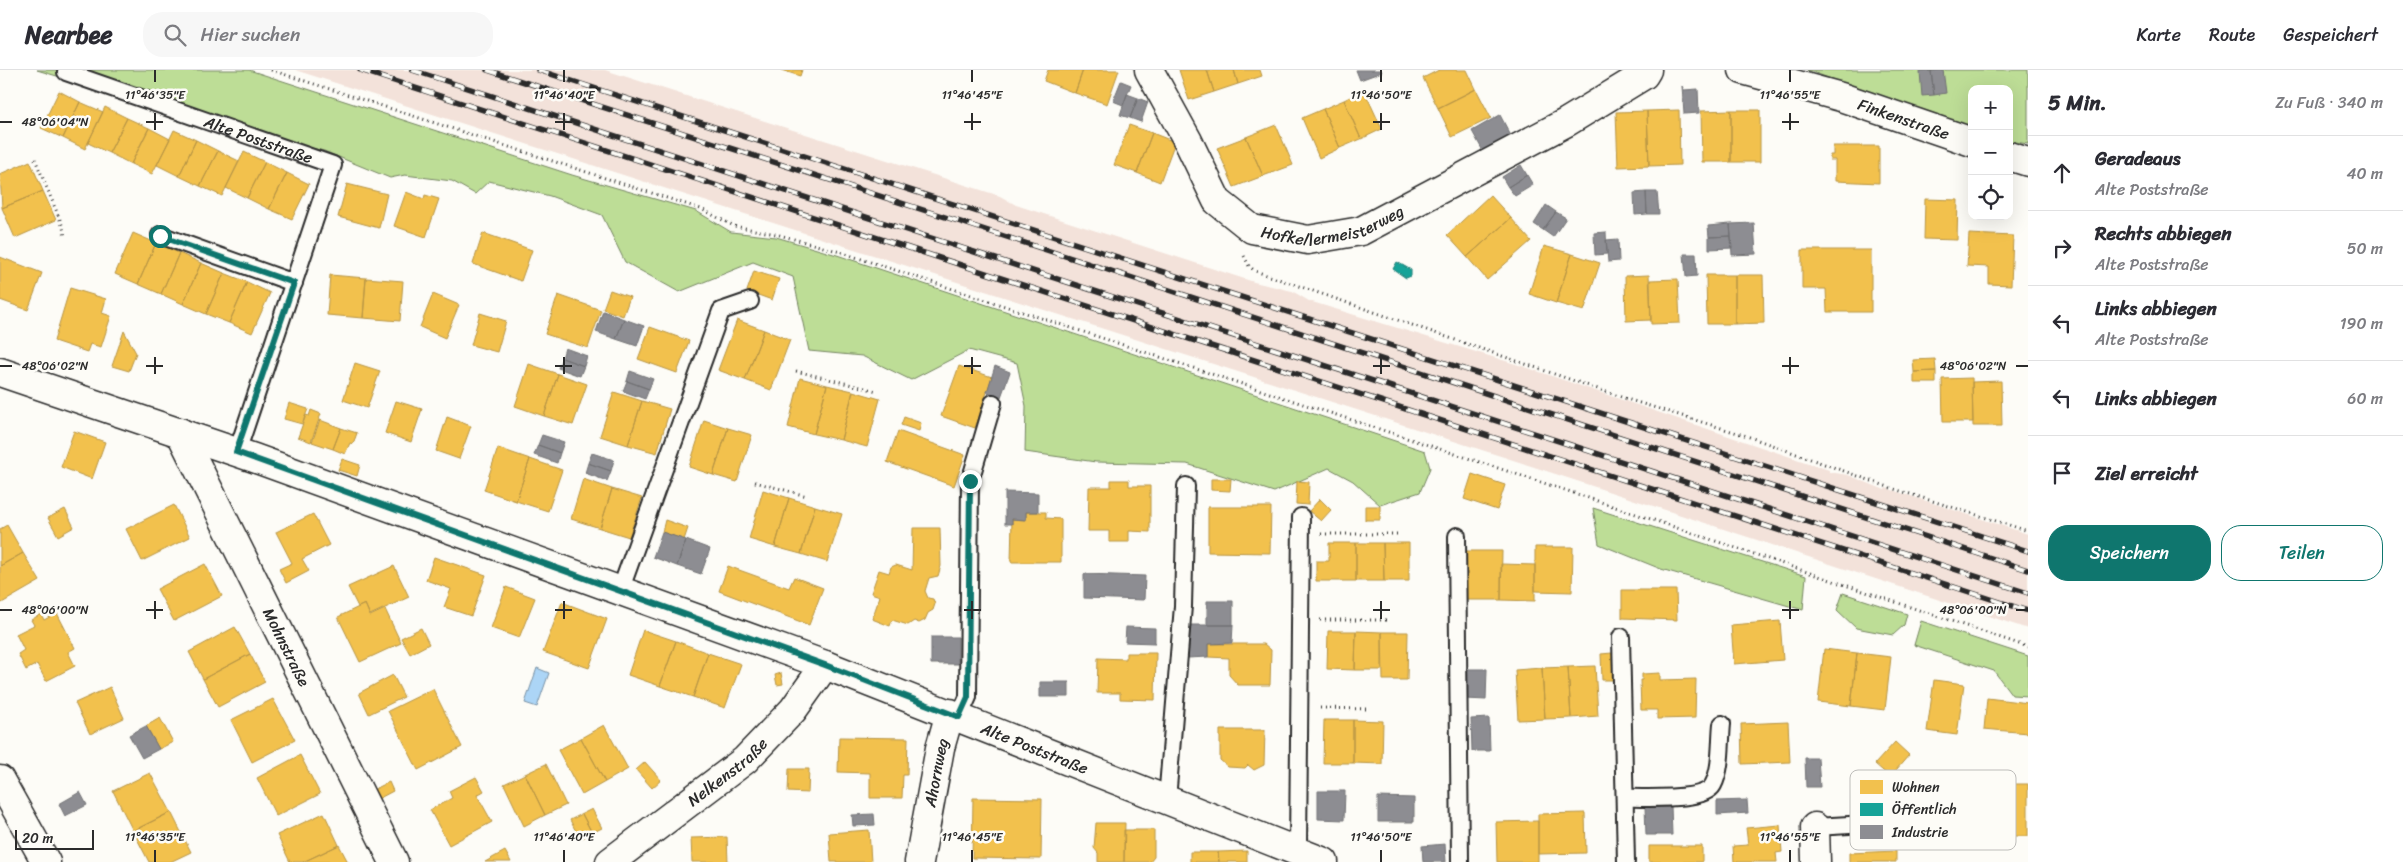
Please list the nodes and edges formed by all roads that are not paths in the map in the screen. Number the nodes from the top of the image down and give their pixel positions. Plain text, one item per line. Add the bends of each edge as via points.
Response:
1 (1149, 70) edge
2 (1647, 70) edge
3 (1744, 70) edge
4 (66, 72) dead end
5 (1968, 141) edge
6 (2013, 157) edge
7 (2028, 162) edge
8 (160, 236) dead end
9 (294, 283) junction
10 (750, 301) dead end
11 (0, 372) edge
12 (993, 403) dead end
13 (180, 432) junction
14 (236, 452) junction
15 (1186, 486) dead end
16 (1301, 517) dead end
17 (1457, 536) dead end
18 (620, 591) junction
19 (1621, 637) dead end
20 (825, 665) junction
21 (954, 715) junction
22 (1722, 724) dead end
23 (0, 780) edge
24 (1625, 798) junction
25 (1167, 800) junction
26 (1850, 825) edge
27 (1815, 827) joint
28 (1282, 851) edge
29 (46, 862) edge
30 (394, 862) edge
31 (610, 862) edge
32 (919, 862) edge
33 (1324, 862) edge
34 (1460, 862) edge
35 (1626, 862) edge
36 (1816, 862) edge

1 - 2 street, Hofkellermeisterweg via 1217,201 1252,229 1308,240 1361,231 1528,143 1644,75
3 - 5 street, Finkenstraße via 1841,97
4 - 9 lane, Alte Poststraße via 333,165
6 - 7 street
8 - 9 lane
9 - 14 lane, Alte Poststraße
10 - 18 lane via 721,311
11 - 13 street, Alte Poststraße
12 - 21 lane via 970,481 968,697
13 - 14 street, Alte Poststraße
13 - 30 street, Mohnstraße
14 - 18 street, Alte Poststraße
15 - 25 lane via 1183,606
16 - 28 lane via 1299,708
17 - 34 lane
18 - 20 street, Alte Poststraße
19 - 24 lane
20 - 21 street, Alte Poststraße
20 - 31 street, Nelkenstraße via 793,710 745,760
21 - 25 street, Alte Poststraße
21 - 32 street, Ahornweg via 940,748
22 - 24 lane via 1717,772 1709,791 1691,796
23 - 29 street
24 - 35 lane
25 - 28 street, Alte Poststraße
26 - 27 lane
27 - 36 street
28 - 33 street, Alte Poststraße

